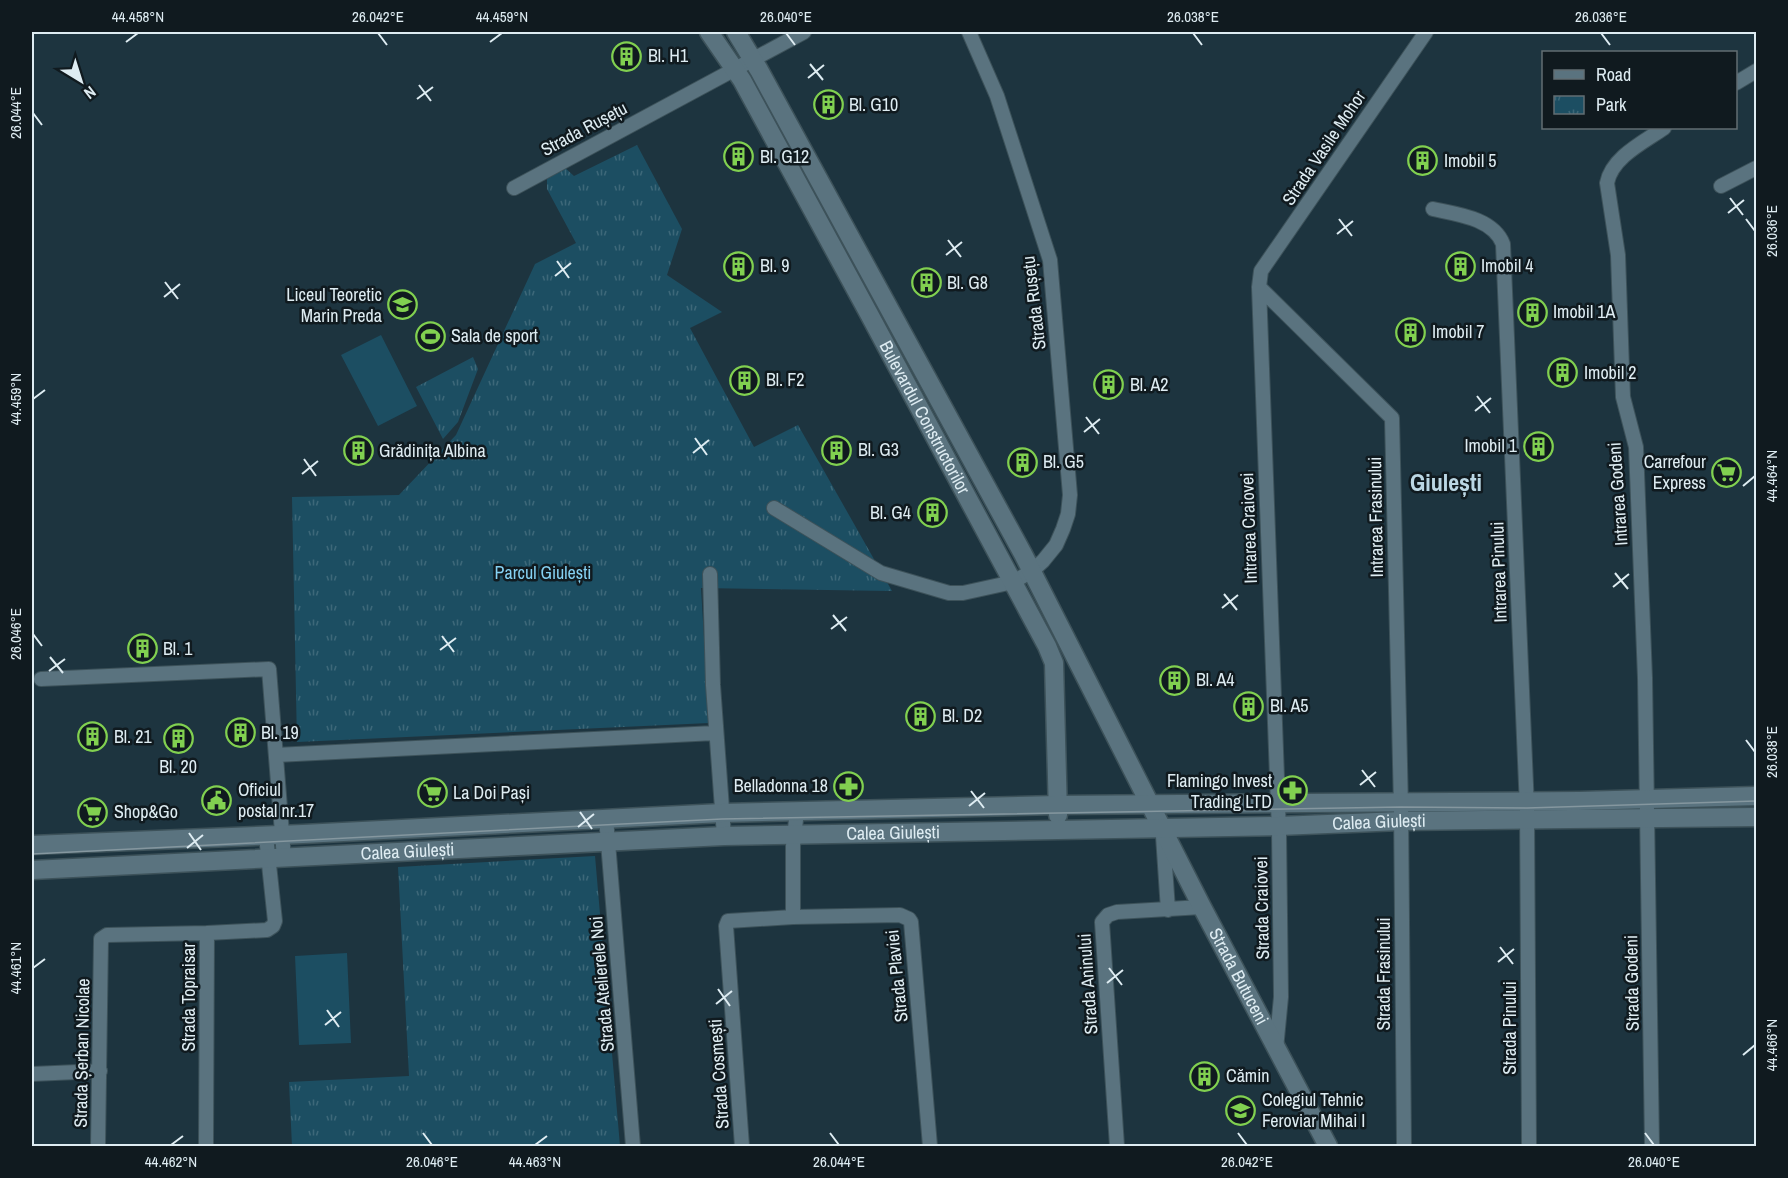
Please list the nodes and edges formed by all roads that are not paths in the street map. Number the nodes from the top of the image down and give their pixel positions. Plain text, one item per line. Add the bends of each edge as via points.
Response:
1 (710, 32) edge
2 (736, 32) edge
3 (804, 32) edge
4 (969, 32) edge
5 (1426, 32) edge
6 (753, 59) junction
7 (735, 69) junction
8 (1756, 71) edge
9 (1737, 82) edge
10 (1663, 129) edge
11 (1756, 168) edge
12 (1721, 186) dead end
13 (514, 188) dead end
14 (1432, 209) dead end
15 (1259, 287) junction
16 (886, 302) junction
17 (868, 312) junction
18 (774, 508) dead end
19 (1032, 571) junction
20 (710, 574) dead end
21 (1013, 582) junction
22 (1073, 653) junction
23 (1054, 663) junction
24 (41, 679) dead end
25 (716, 733) junction
26 (276, 755) junction
27 (1756, 796) edge
28 (1648, 799) junction
29 (1527, 801) junction
30 (1401, 802) junction
31 (1150, 804) junction
32 (1277, 804) junction
33 (1057, 805) junction
34 (797, 811) junction
35 (722, 813) junction
36 (1756, 817) edge
37 (606, 818) junction
38 (1648, 818) junction
39 (1527, 820) junction
40 (1401, 821) junction
41 (1279, 826) junction
42 (1162, 828) junction
43 (1059, 829) junction
44 (795, 834) junction
45 (274, 836) junction
46 (724, 836) junction
47 (608, 841) junction
48 (32, 845) edge
49 (276, 859) junction
50 (32, 870) edge
51 (1202, 907) junction
52 (1168, 910) junction
53 (793, 917) junction
54 (207, 933) junction
55 (1276, 1049) junction
56 (99, 1071) junction
57 (32, 1074) edge
58 (98, 1146) edge
59 (206, 1146) edge
60 (633, 1146) edge
61 (742, 1146) edge
62 (930, 1146) edge
63 (1117, 1146) edge
64 (1328, 1146) edge
65 (1404, 1146) edge
66 (1529, 1146) edge
67 (1652, 1146) edge

1 - 7 main road, Bulevardul Constructorilor
2 - 6 main road, Bulevardul Constructorilor
3 - 6 street
4 - 19 street, Strada Rușețu via 997,96 1050,260 1070,495 1068,514 1056,545
5 - 15 street, Strada Vasile Mohor via 1261,272
6 - 7 street, Strada Rușețu
6 - 16 main road, Bulevardul Constructorilor
7 - 13 street, Strada Rușețu
7 - 17 main road, Bulevardul Constructorilor
8 - 9 street
10 - 28 street, Intrarea Godeni via 1626,155 1612,170 1607,183 1618,255 1623,397 1636,447
11 - 12 street
14 - 29 street, Intrarea Pinului via 1492,228 1503,244
15 - 30 street, Intrarea Frasinului via 1392,418
15 - 32 street, Intrarea Craiovei
16 - 17 main road
16 - 19 main road, Bulevardul Constructorilor
17 - 21 main road, Bulevardul Constructorilor
18 - 21 street, Strada Rușețu via 898,580 950,593
19 - 21 street, Strada Rușețu
19 - 22 main road, Bulevardul Constructorilor
20 - 25 street
21 - 23 main road, Bulevardul Constructorilor
22 - 23 main road
22 - 31 main road, Bulevardul Constructorilor
23 - 33 main road, Bulevardul Constructorilor
24 - 26 street, Strada Topraisar via 269,669
25 - 26 street
25 - 35 street
26 - 45 street, Strada Topraisar
27 - 28 main road, Calea Giulești
28 - 29 main road, Calea Giulești
28 - 38 street, Intrarea Godeni
29 - 30 main road, Calea Giulești
29 - 39 street, Strada Pinului
30 - 32 main road, Calea Giulești
30 - 40 street, Strada Frasinului
31 - 32 main road, Calea Giulești
31 - 33 main road, Calea Giulești
31 - 42 main road, Strada Butuceni
32 - 41 street, Strada Craiovei
33 - 34 main road, Calea Giulești
33 - 43 main road, Bulevardul Constructorilor
34 - 35 main road, Calea Giulești
34 - 44 street
35 - 37 main road, Calea Giulești
35 - 46 street
36 - 38 main road, Calea Giulești
37 - 45 main road, Calea Giulești
37 - 47 street, Strada Atelierele Noi
38 - 39 main road, Calea Giulești
38 - 67 street, Strada Godeni
39 - 40 main road, Calea Giulești
39 - 66 street, Strada Pinului
40 - 41 main road, Calea Giulești
40 - 65 street, Strada Frasinului
41 - 42 main road, Calea Giulești
41 - 55 street, Strada Craiovei via 1281,997
42 - 43 main road, Calea Giulești
42 - 51 main road, Strada Butuceni
42 - 52 street
43 - 44 main road, Calea Giulești
44 - 46 main road, Calea Giulești
44 - 53 street
45 - 48 main road, Calea Giulești
45 - 49 street, Strada Topraisar
46 - 47 main road, Calea Giulești
47 - 49 main road, Calea Giulești
47 - 60 street, Strada Atelierele Noi
49 - 50 main road, Calea Giulești
49 - 54 street, Strada Topraisar via 273,926 267,930
51 - 52 street, Strada Aninului
51 - 55 main road, Strada Butuceni
52 - 63 street, Strada Aninului via 1117,912 1102,922
53 - 61 street, Strada Cosmești via 734,920 726,926
53 - 62 street, Strada Plaviei via 900,915 911,922
54 - 56 street, Strada Șerban Nicolae via 107,935 101,939
54 - 59 street, Strada Topraisar
55 - 64 main road, Strada Butuceni
56 - 57 street
56 - 58 street, Strada Șerban Nicolae

